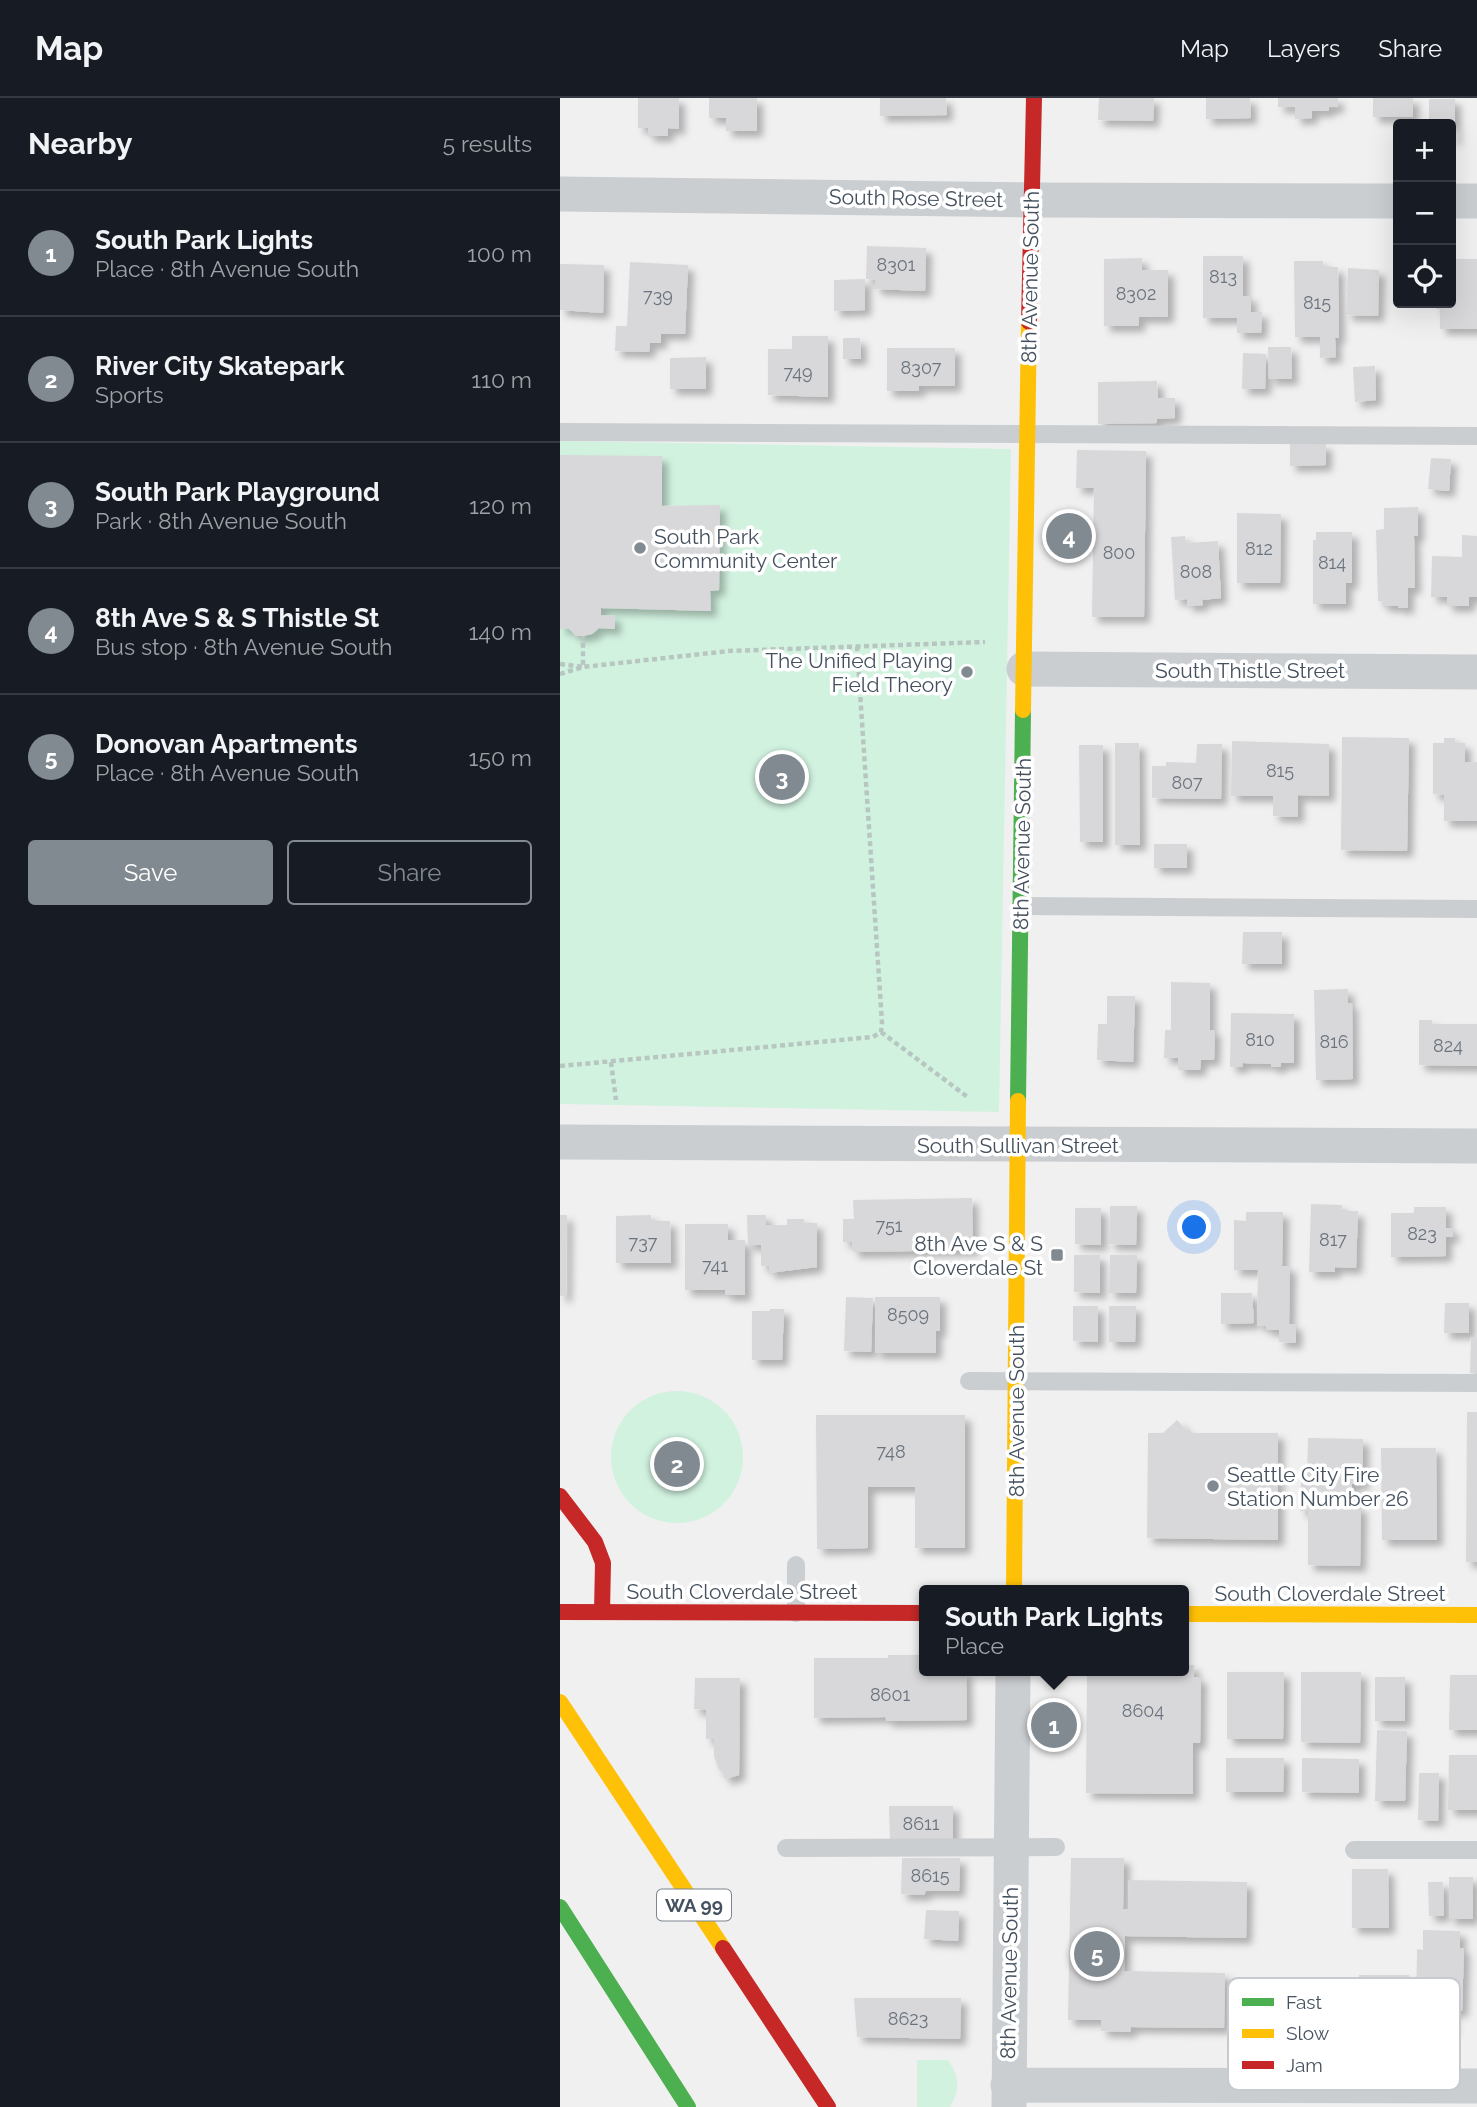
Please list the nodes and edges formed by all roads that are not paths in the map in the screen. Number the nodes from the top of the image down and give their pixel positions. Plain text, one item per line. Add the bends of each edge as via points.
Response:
1 (1034, 98) edge
2 (560, 194) edge
3 (1032, 200) junction
4 (1393, 201) edge
5 (1456, 201) edge
6 (1477, 201) edge
7 (560, 432) edge
8 (1027, 434) junction
9 (1477, 436) edge
10 (1024, 669) junction
11 (1477, 672) edge
12 (1021, 906) junction
13 (1477, 909) edge
14 (560, 1142) edge
15 (1017, 1145) junction
16 (1477, 1146) edge
17 (969, 1381) dead end
18 (1016, 1382) junction
19 (1477, 1383) edge
20 (560, 1496) edge
21 (796, 1564) dead end
22 (1014, 1585) edge
23 (560, 1612) edge
24 (602, 1612) junction
25 (796, 1613) junction
26 (919, 1613) edge
27 (1189, 1614) edge
28 (1477, 1615) edge
29 (1013, 1676) edge
30 (560, 1702) edge
31 (1011, 1847) junction
32 (1056, 1847) dead end
33 (786, 1848) dead end
34 (1354, 1850) dead end
35 (1477, 1850) edge
36 (560, 1907) edge
37 (1228, 2087) edge
38 (1008, 2096) edge
39 (688, 2107) edge
40 (828, 2107) edge

1 - 3 main road, 8th Avenue South
2 - 3 street, South Rose Street
3 - 4 street, South Rose Street
3 - 8 main road, 8th Avenue South
5 - 6 street
7 - 8 lane
8 - 9 lane
8 - 10 main road, 8th Avenue South
10 - 11 street, South Thistle Street
10 - 12 main road, 8th Avenue South
12 - 13 lane
12 - 15 main road, 8th Avenue South
14 - 15 street, South Sullivan Street
15 - 16 street, South Sullivan Street
15 - 18 main road, 8th Avenue South
17 - 18 lane
18 - 19 lane
18 - 22 main road, 8th Avenue South
20 - 24 main road via 596,1542 603,1563
21 - 25 lane
23 - 24 main road, South Cloverdale Street
24 - 25 main road, South Cloverdale Street
25 - 26 main road, South Cloverdale Street
27 - 28 main road, South Cloverdale Street
29 - 31 street, 8th Avenue South
30 - 40 main road, WA 99
31 - 32 lane
31 - 33 lane
31 - 38 street, 8th Avenue South
34 - 35 lane
36 - 39 main road
37 - 38 street

